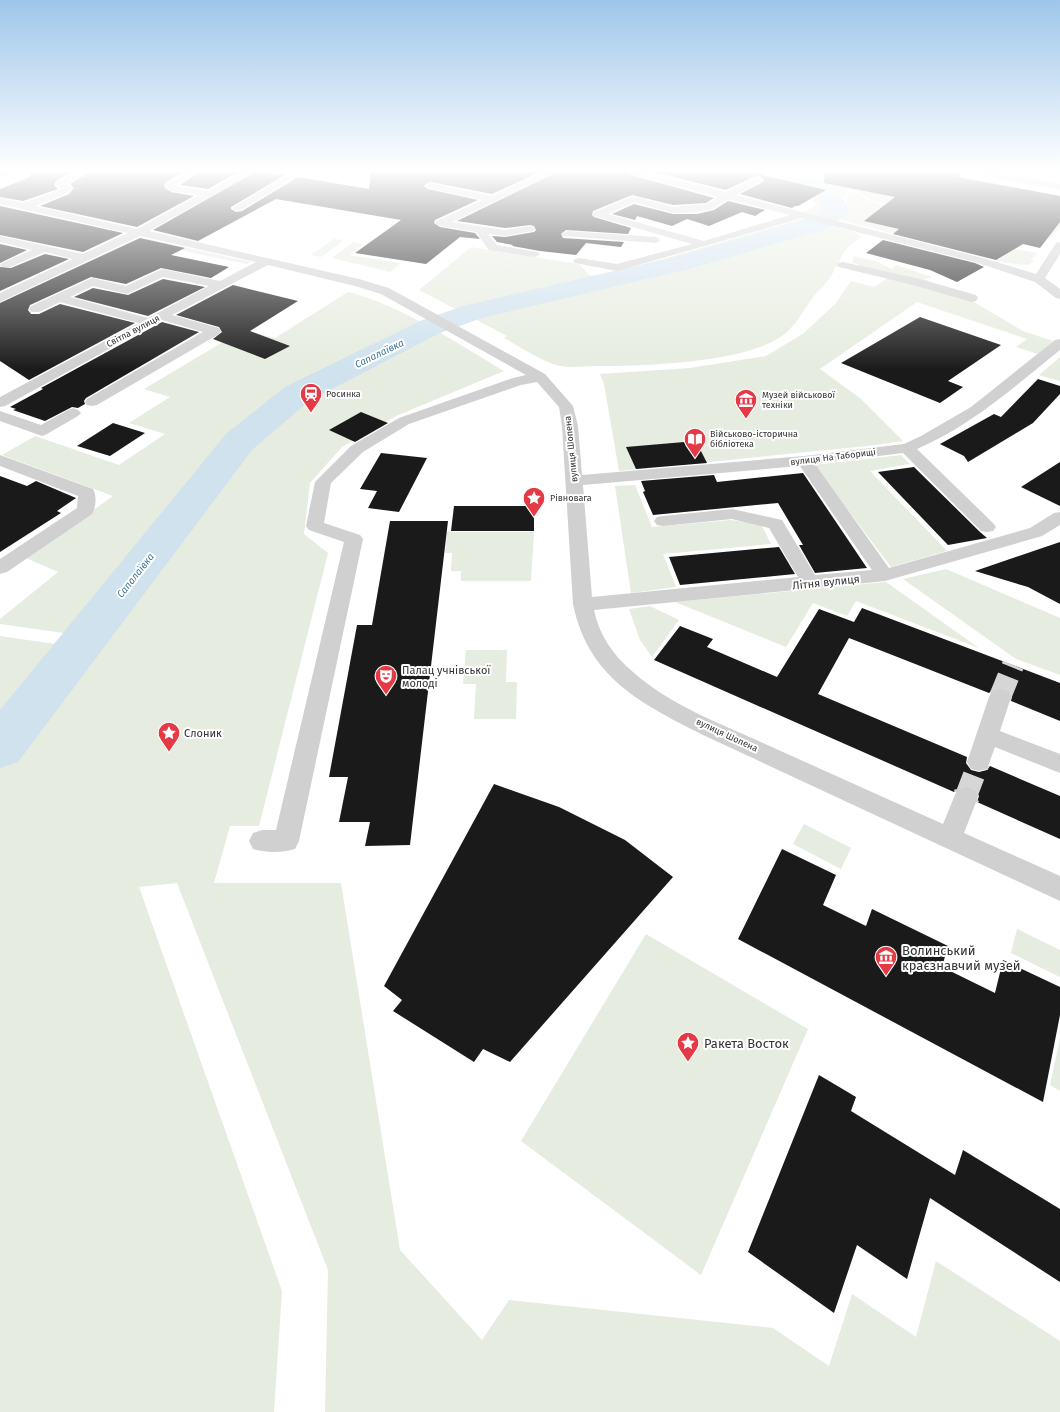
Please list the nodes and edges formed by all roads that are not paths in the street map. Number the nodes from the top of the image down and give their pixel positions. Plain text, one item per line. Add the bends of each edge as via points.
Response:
1 (127, 238) edge
2 (165, 238) edge
3 (486, 238) edge
4 (620, 238) edge
5 (682, 238) edge
6 (726, 238) edge
7 (892, 238) edge
8 (0, 239) edge
9 (704, 244) junction
10 (1060, 245) edge
11 (43, 249) junction
12 (534, 254) dead end
13 (84, 258) junction
14 (268, 261) junction
15 (579, 261) dead end
16 (6, 265) dead end
17 (843, 265) dead end
18 (1039, 279) junction
19 (222, 285) junction
20 (1060, 295) edge
21 (0, 298) edge
22 (59, 298) junction
23 (972, 298) dead end
24 (35, 309) dead end
25 (155, 319) junction
26 (1060, 343) edge
27 (540, 377) junction
28 (92, 402) dead end
29 (0, 403) edge
30 (73, 413) dead end
31 (0, 416) edge
32 (907, 448) junction
33 (0, 460) edge
34 (804, 461) junction
35 (574, 481) junction
36 (1060, 517) edge
37 (663, 521) dead end
38 (987, 526) dead end
39 (0, 568) edge
40 (885, 575) junction
41 (811, 584) junction
42 (583, 604) junction
43 (1000, 697) tunnel mouth
44 (988, 735) junction
45 (979, 762) tunnel mouth
46 (1060, 764) edge
47 (966, 797) tunnel mouth
48 (950, 838) junction
49 (262, 841) dead end
50 (1060, 889) edge

1 - 13 street
2 - 14 street, вулиця Шопена
3 - 12 street via 493,248
4 - 9 street
5 - 9 street
6 - 9 street
7 - 18 street via 979,260
8 - 11 street
9 - 15 street via 617,268
10 - 18 street
11 - 13 street
11 - 16 street
13 - 21 street
14 - 19 street, Світла вулиця
14 - 27 street, вулиця Шопена via 385,291
17 - 23 street
18 - 20 street
19 - 22 street via 162,273 127,290 92,282
19 - 25 street, Світла вулиця
22 - 24 street
22 - 25 street
25 - 28 street via 214,331
25 - 29 street, Світла вулиця
26 - 32 street, вулиця На Таборищі via 976,410
27 - 35 street, вулиця Шопена via 566,406
27 - 49 street via 518,381 404,421 357,450 323,482 315,526 354,539 286,841
30 - 31 street via 42,431
32 - 34 street, вулиця На Таборищі
32 - 38 street
33 - 39 street via 87,493 86,510
34 - 35 street, вулиця На Таборищі
34 - 40 street
35 - 42 street, вулиця Шопена
36 - 40 street, Літня вулиця via 1036,532
37 - 41 street via 732,514 776,524
40 - 41 street, Літня вулиця
41 - 42 street, Літня вулиця
42 - 48 street, вулиця Шопена via 589,630 600,651 617,671 650,697 711,729
43 - 44 street
44 - 45 street
44 - 46 street
47 - 48 street
48 - 50 street, вулиця Шопена

